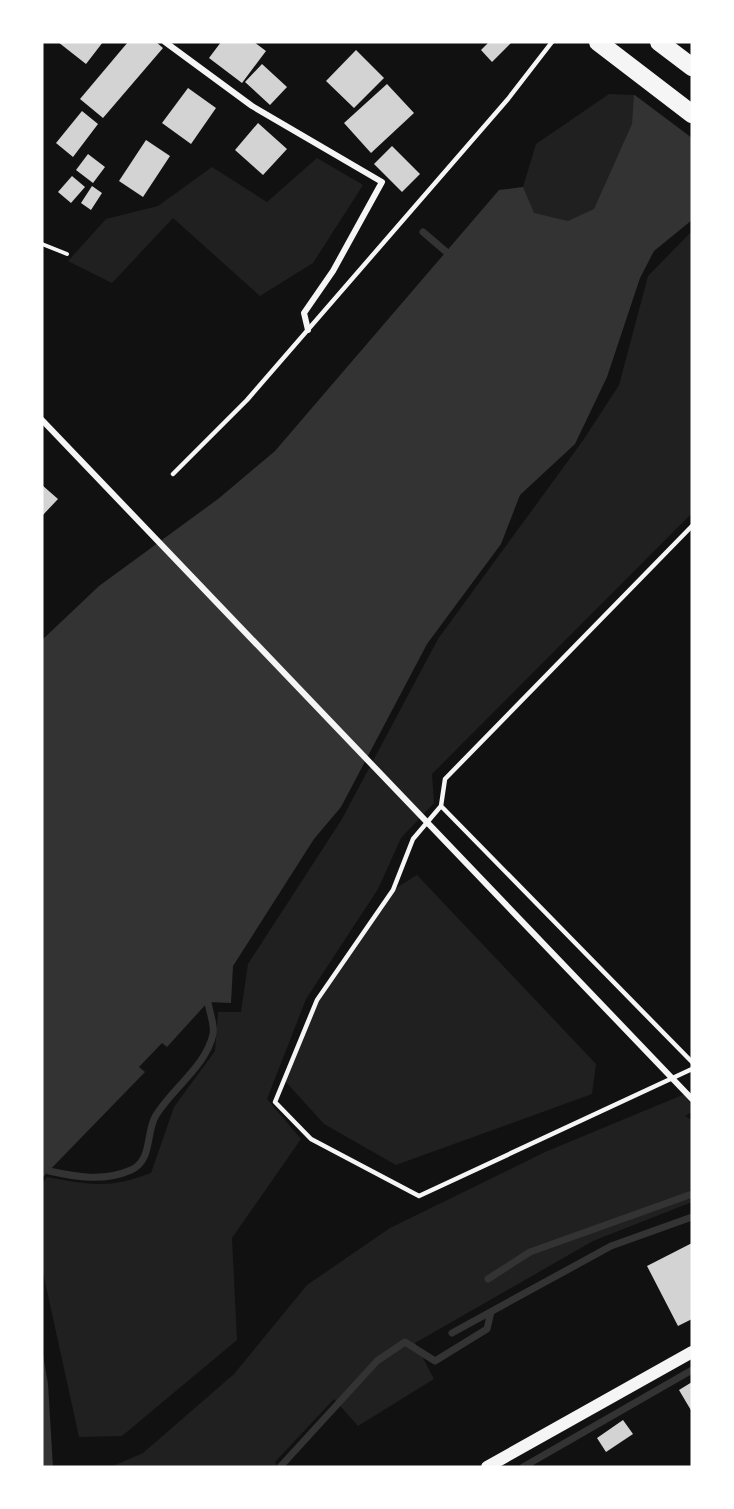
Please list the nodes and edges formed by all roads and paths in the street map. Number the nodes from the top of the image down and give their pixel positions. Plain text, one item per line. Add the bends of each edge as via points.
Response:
1 (165, 42) edge
2 (552, 42) edge
3 (598, 42) edge
4 (659, 42) edge
5 (692, 67) edge
6 (692, 114) edge
7 (42, 244) edge
8 (67, 254) dead end
9 (308, 330) junction
10 (42, 420) edge
11 (173, 474) dead end
12 (692, 526) edge
13 (441, 806) junction
14 (692, 1062) edge
15 (692, 1070) edge
16 (692, 1099) edge
17 (692, 1352) edge
18 (487, 1467) edge

1 - 9 street via 252,106 382,182 333,271 304,313
2 - 9 lane via 508,99
3 - 6 highway
4 - 5 highway
7 - 8 path
9 - 11 lane via 247,400
10 - 16 street
12 - 13 lane via 445,779
13 - 14 lane
13 - 15 lane via 413,839 393,890 317,999 275,1101 311,1139 419,1197
17 - 18 main road

